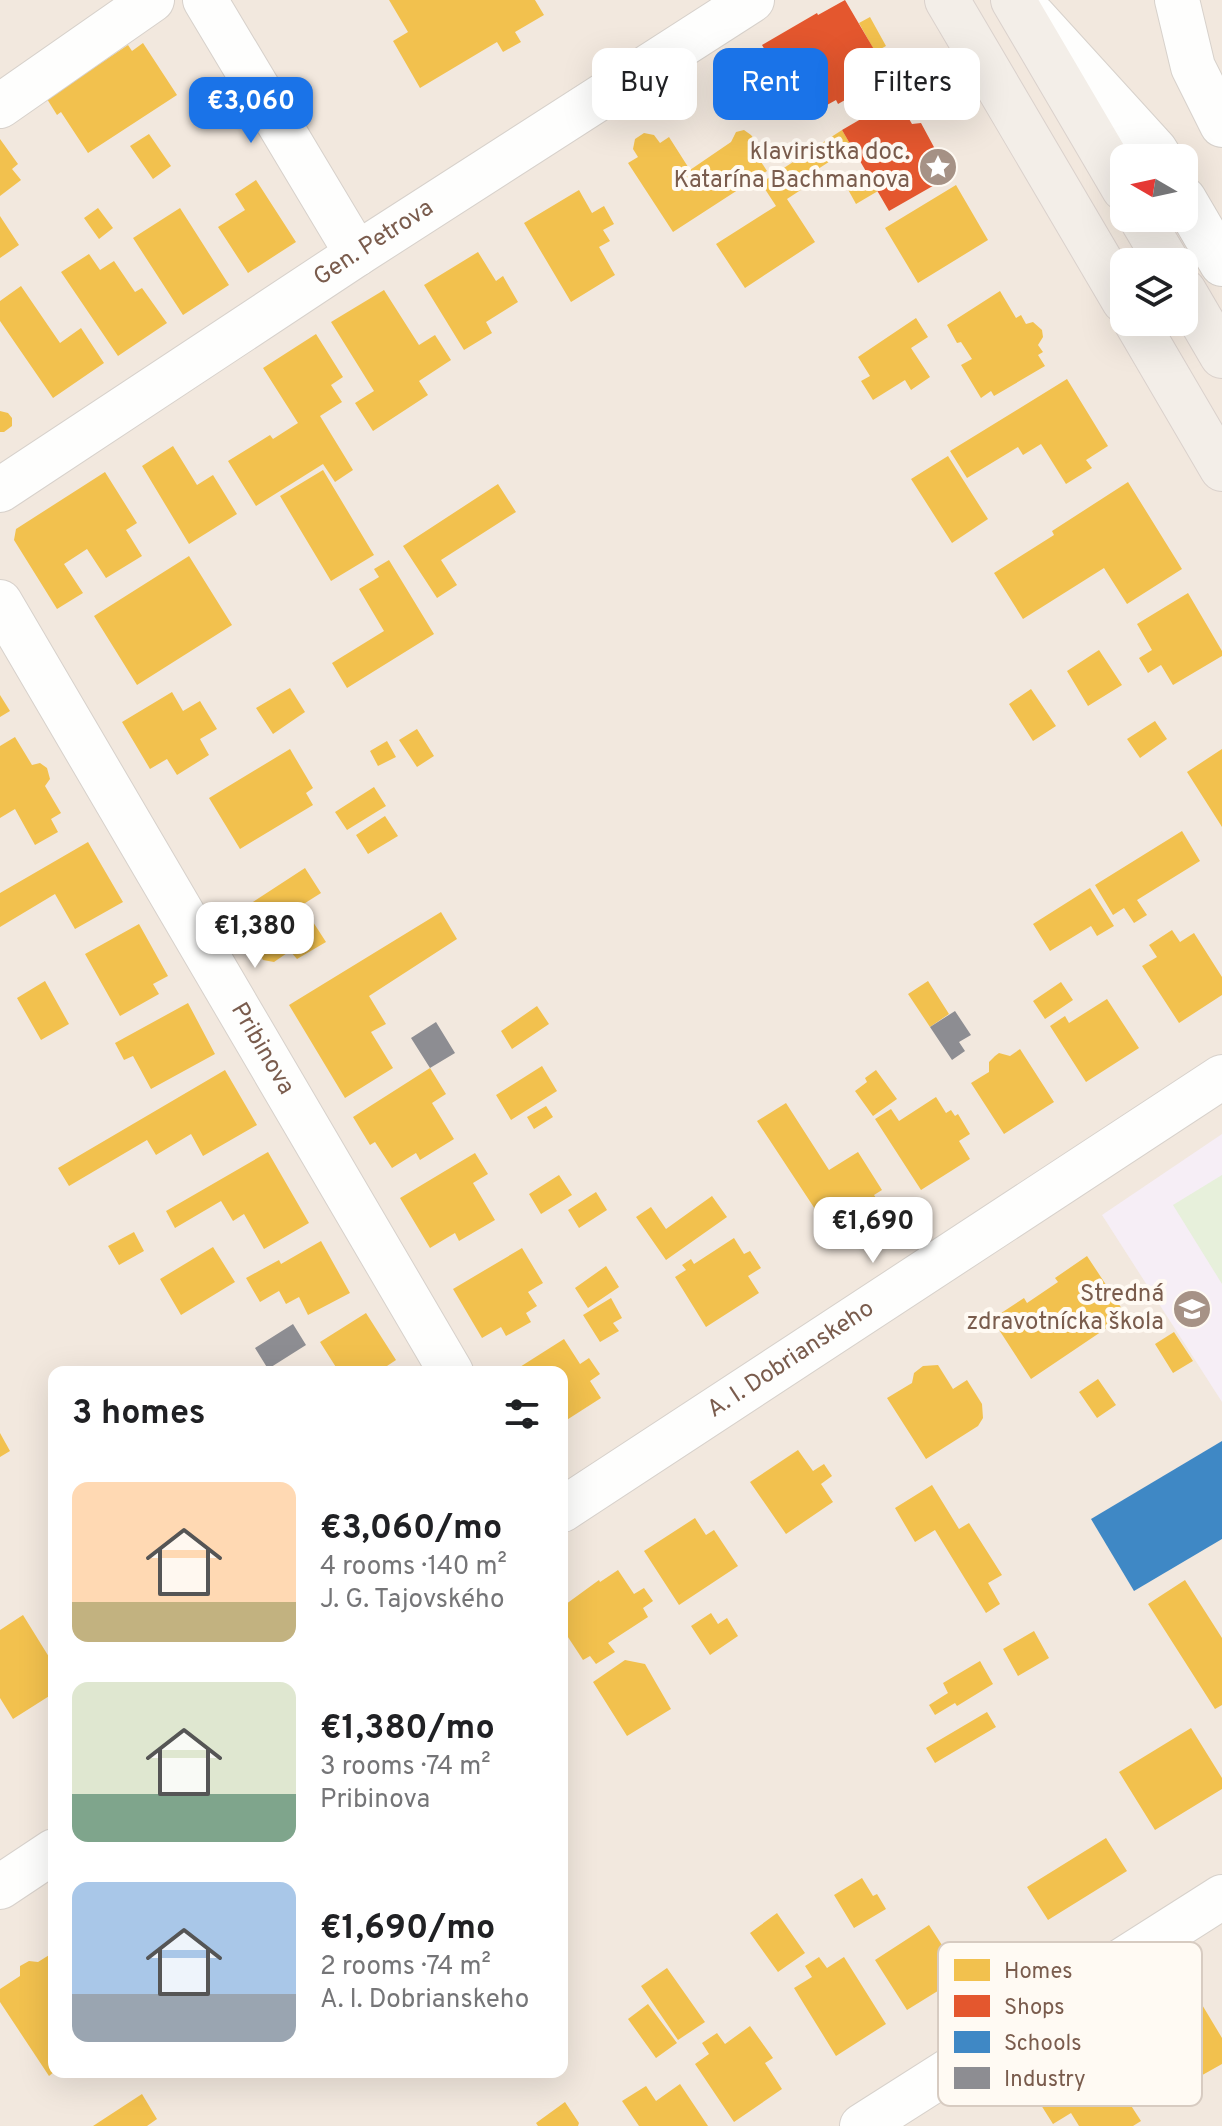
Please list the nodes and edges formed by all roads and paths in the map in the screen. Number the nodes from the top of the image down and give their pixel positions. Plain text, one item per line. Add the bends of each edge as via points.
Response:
1 (152, 0) edge
2 (205, 0) edge
3 (752, 0) edge
4 (947, 0) edge
5 (1016, 0) edge
6 (1177, 0) edge
7 (0, 106) edge
8 (1222, 125) edge
9 (1149, 144) edge
10 (1110, 164) edge
11 (1198, 223) edge
12 (357, 254) junction
13 (1222, 264) edge
14 (1110, 277) edge
15 (1198, 315) edge
16 (1144, 336) edge
17 (1222, 356) edge
18 (1222, 469) edge
19 (0, 490) edge
20 (0, 602) edge
21 (1222, 1077) edge
22 (447, 1366) edge
23 (568, 1506) edge
24 (48, 1855) edge
25 (0, 1887) edge
26 (1222, 1897) edge
27 (1151, 1942) edge
28 (938, 2078) edge
29 (862, 2126) edge

1 - 7 street
2 - 12 street
3 - 12 street, Gen. Petrova
4 - 14 main road
5 - 9 street
5 - 10 main road
6 - 8 street via 1193,67
11 - 13 street
12 - 19 street, Gen. Petrova
15 - 17 main road
16 - 18 main road
20 - 22 street, Pribinova
21 - 23 street, A. I. Dobrianskeho
24 - 25 street
26 - 27 street
28 - 29 street

